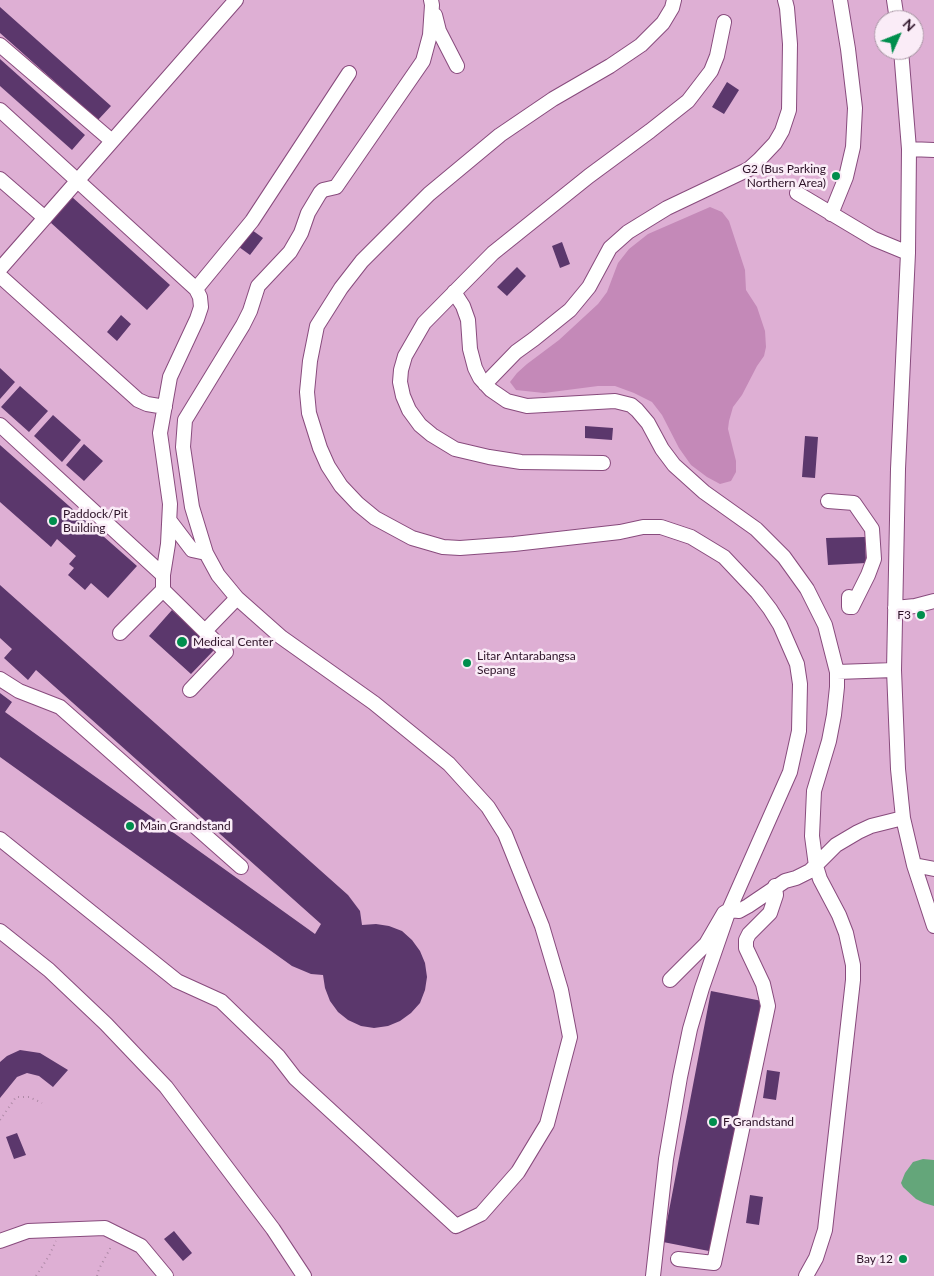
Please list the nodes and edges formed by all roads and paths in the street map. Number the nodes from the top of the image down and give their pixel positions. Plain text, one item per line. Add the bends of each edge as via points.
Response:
1 (236, 0) edge
2 (674, 0) edge
3 (785, 0) edge
4 (840, 0) edge
5 (431, 2) edge
6 (724, 22) dead end
7 (0, 45) edge
8 (902, 60) edge
9 (457, 66) dead end
10 (345, 80) dead end
11 (0, 110) edge
12 (112, 141) junction
13 (909, 148) junction
14 (934, 150) edge
15 (0, 179) edge
16 (78, 181) junction
17 (796, 194) dead end
18 (830, 214) junction
19 (45, 218) junction
20 (908, 253) junction
21 (0, 269) edge
22 (0, 276) edge
23 (196, 289) junction
24 (454, 292) junction
25 (485, 384) junction
26 (165, 407) junction
27 (0, 426) edge
28 (603, 463) dead end
29 (828, 501) dead end
30 (170, 522) junction
31 (874, 541) junction
32 (897, 542) junction
33 (206, 553) junction
34 (163, 575) junction
35 (163, 590) junction
36 (848, 597) dead end
37 (237, 598) junction
38 (934, 601) edge
39 (896, 608) junction
40 (206, 630) junction
41 (120, 633) dead end
42 (894, 670) junction
43 (837, 672) junction
44 (0, 679) edge
45 (190, 690) dead end
46 (903, 818) junction
47 (0, 839) edge
48 (914, 865) junction
49 (816, 866) junction
50 (241, 867) dead end
51 (934, 869) edge
52 (775, 886) junction
53 (729, 910) junction
54 (934, 926) edge
55 (0, 931) edge
56 (670, 980) dead end
57 (42, 1104) dead end
58 (0, 1120) edge
59 (61, 1230) junction
60 (120, 1236) junction
61 (0, 1241) edge
62 (678, 1259) dead end
63 (36, 1276) edge
64 (97, 1276) edge
65 (166, 1276) edge
66 (304, 1276) edge
67 (653, 1276) edge
68 (806, 1276) edge

1 - 12 street
2 - 53 street via 663,23 641,46 500,135 429,194 362,261 317,326 307,392 309,413 320,448 341,486 375,518 412,538 460,548 661,527 691,537 724,557 757,592 780,625 797,664 799,732 790,772
3 - 25 street via 790,44 789,110 775,143 749,169 667,208 628,232 610,248 588,287 570,310 516,352
4 - 18 street via 855,108 853,147 846,177
5 - 9 street via 439,31
5 - 33 street via 430,35 423,61 336,187 320,193 290,252 258,286 243,325 185,420 182,447 192,507
6 - 24 street via 711,71 688,101 493,253
7 - 12 street
8 - 13 street
10 - 23 street via 243,233
11 - 16 street
12 - 16 street
13 - 14 street
13 - 20 street
15 - 19 street
16 - 19 street
16 - 23 street
17 - 18 street
18 - 20 street via 874,239
19 - 21 street
20 - 32 street
22 - 26 street via 138,400
23 - 26 street via 201,307 170,378
24 - 25 street via 464,306 472,360
24 - 28 street via 424,324 404,356 400,370 403,396 420,425 444,443 468,453 521,462
25 - 43 street via 499,397 515,404 538,406 615,401 638,410 674,465 704,492 756,529 798,574 825,625
26 - 30 street via 160,433
27 - 34 street
29 - 31 street via 854,503 872,529
30 - 33 street via 192,550
30 - 34 street
31 - 32 street
31 - 36 street via 874,559 852,607 849,607
32 - 39 street
33 - 37 street via 218,575
34 - 35 street
35 - 40 street
35 - 41 street
37 - 40 street
37 - 47 street via 281,637 374,703 449,764 488,807 506,834 542,926 561,990 570,1037 547,1124 518,1172 481,1214 456,1226 295,1078 278,1056 221,1002 177,982
38 - 39 street
39 - 42 street
40 - 45 street via 226,652
42 - 43 street
42 - 46 street
43 - 49 street via 834,715 813,801 812,836
44 - 50 street via 19,691 60,707
46 - 48 street
46 - 49 street via 858,832 836,845
48 - 51 street
48 - 54 street
49 - 52 street via 810,872
49 - 68 street via 846,933 853,972 825,1230
52 - 53 street via 748,906 738,911
52 - 62 street via 776,895 770,913 746,940 746,948 763,984 768,1006 714,1263
53 - 56 street via 720,918 706,944
53 - 67 street via 697,1004 680,1077 666,1159
55 - 66 street via 49,970 166,1087 273,1229
57 - 58 path via 29,1096 16,1097
59 - 60 street via 105,1228
59 - 61 street via 28,1231
59 - 63 path
60 - 64 path via 109,1248
60 - 65 street via 141,1246

